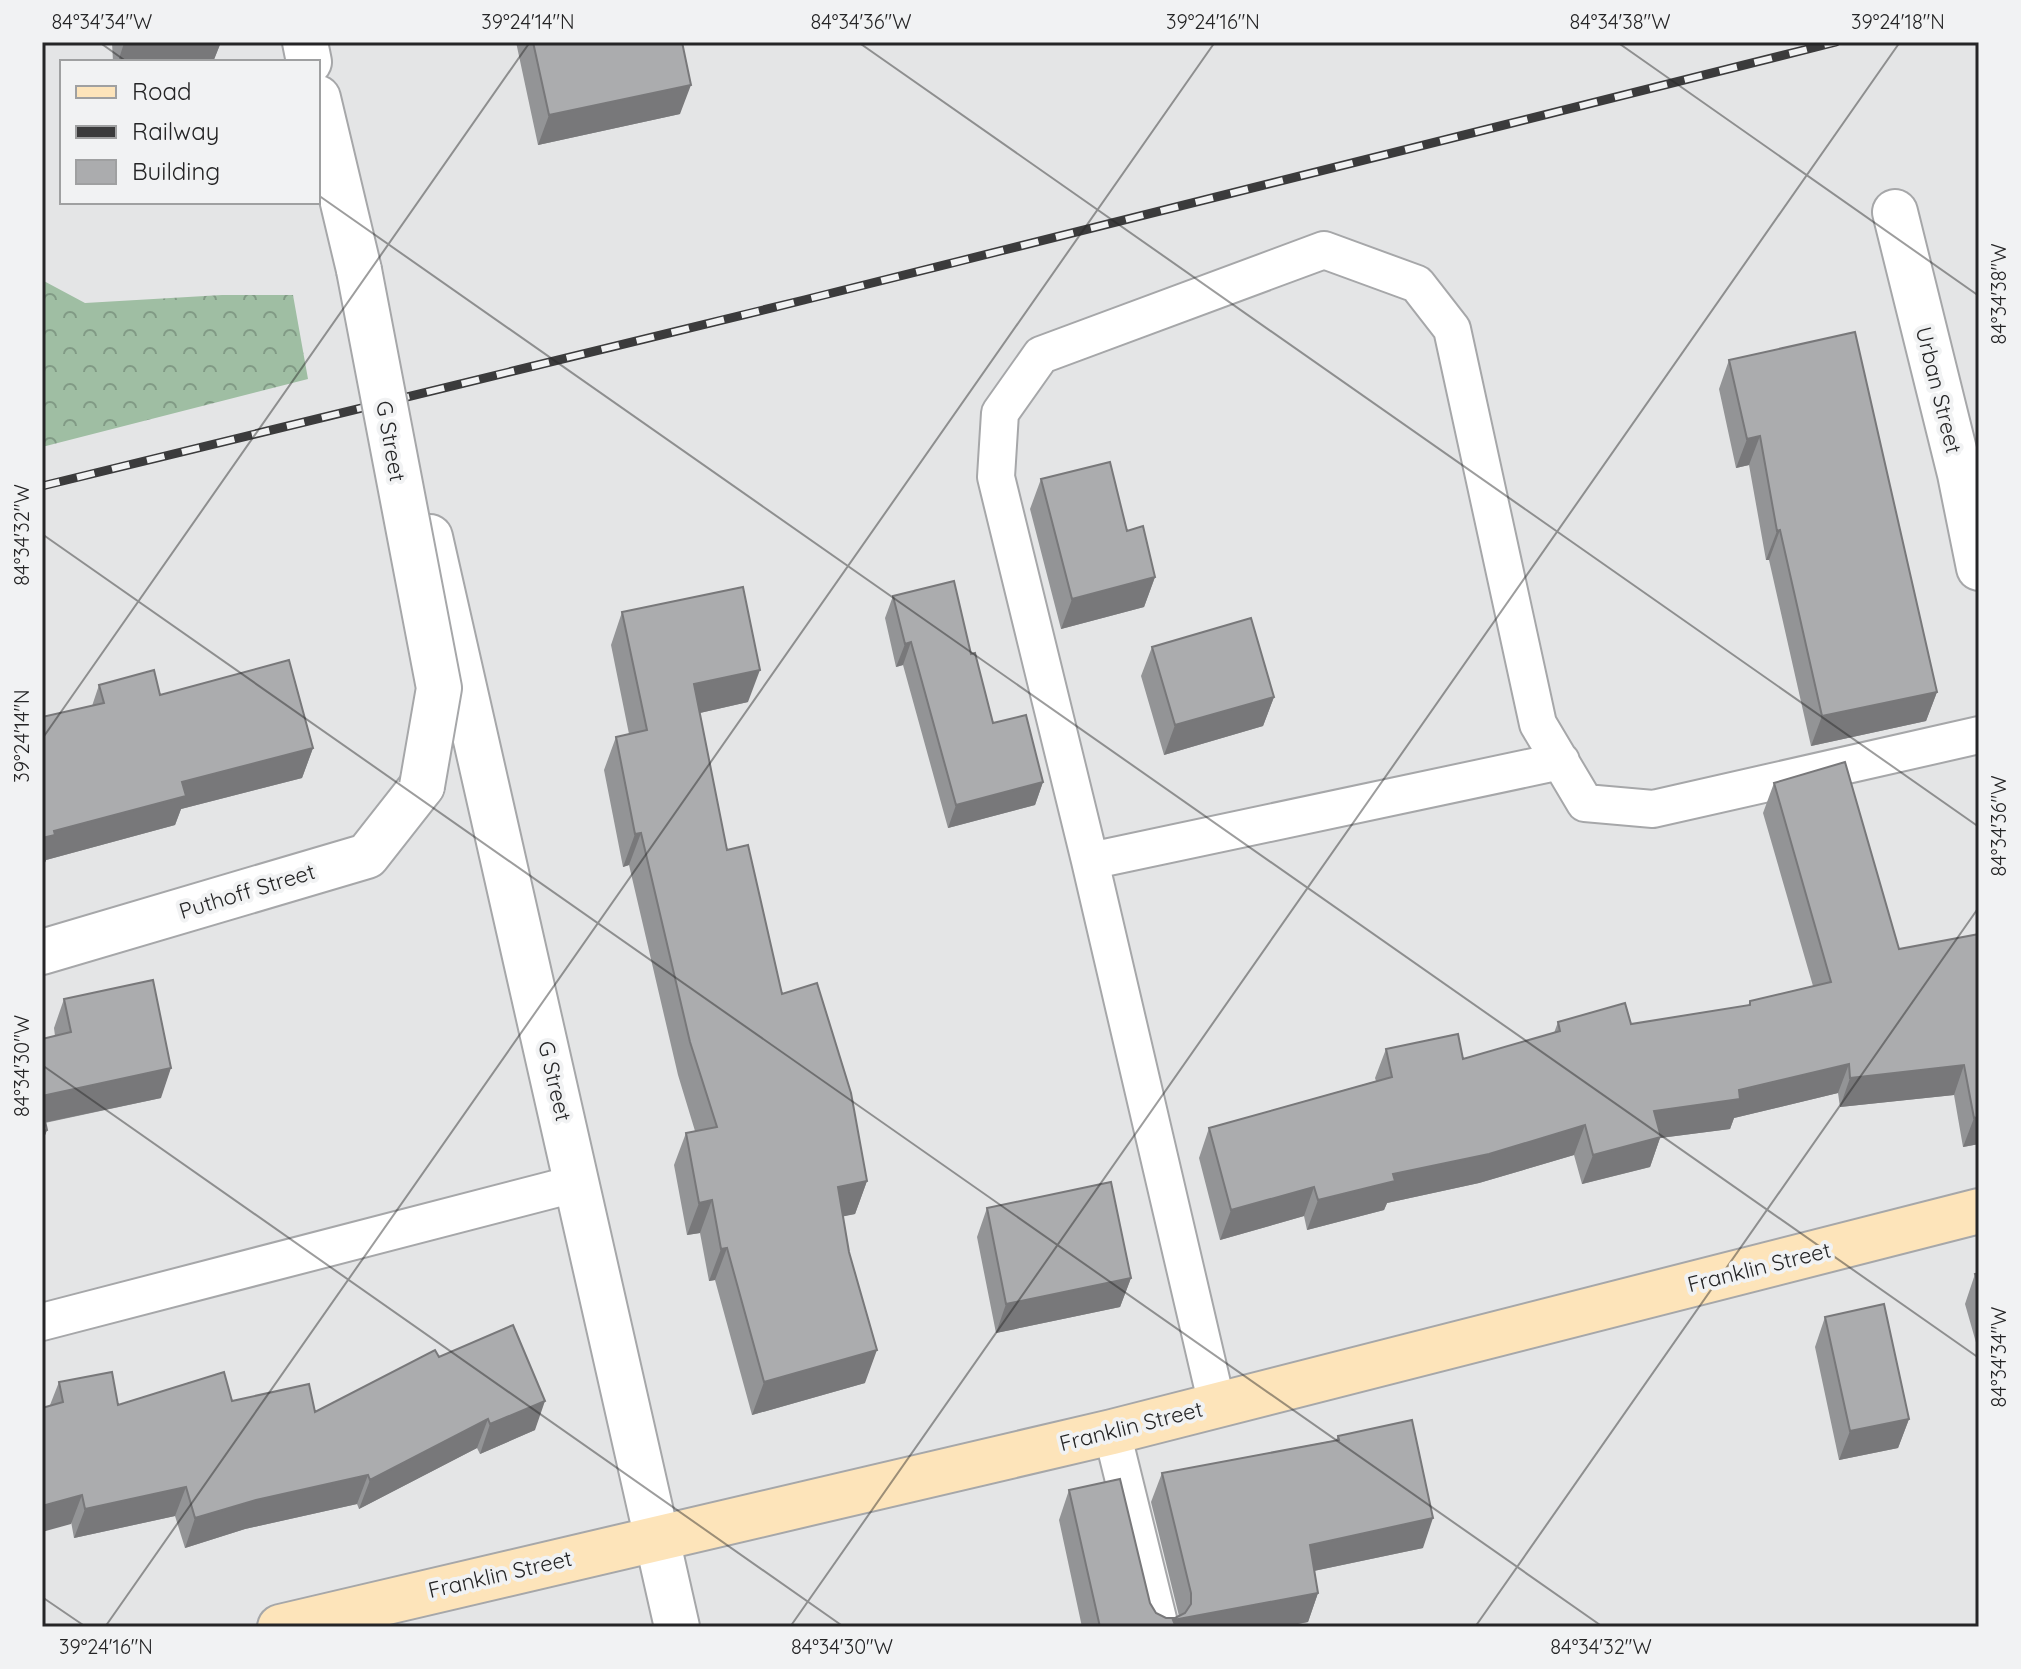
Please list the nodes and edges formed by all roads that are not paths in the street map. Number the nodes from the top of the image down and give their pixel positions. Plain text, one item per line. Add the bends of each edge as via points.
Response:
1 (320, 106) edge
2 (1895, 212) dead end
3 (1970, 472) edge
4 (430, 535) dead end
5 (1979, 568) edge
6 (1979, 735) edge
7 (1561, 761) junction
8 (422, 786) joint
9 (1090, 861) junction
10 (42, 952) edge
11 (578, 1183) junction
12 (1979, 1211) edge
13 (42, 1322) edge
14 (1217, 1405) junction
15 (1112, 1432) junction
16 (656, 1537) junction
17 (280, 1627) edge
18 (677, 1627) edge
19 (1160, 1627) edge

1 - 8 street, G Street, bridge via 359,270 439,688
2 - 3 street, Urban Street
3 - 5 street, Urban Street
4 - 11 street, G Street
6 - 7 lane via 1653,809 1585,803
7 - 9 lane
7 - 9 lane via 1538,724 1452,329 1417,284 1324,250 1041,355 1000,413 996,477
8 - 10 street, Puthoff Street via 367,856
9 - 14 lane
11 - 13 lane
11 - 16 street, G Street
12 - 14 street, Franklin Street
14 - 15 street, Franklin Street
15 - 16 street, Franklin Street
15 - 19 lane
16 - 17 street, Franklin Street
16 - 18 street, G Street

